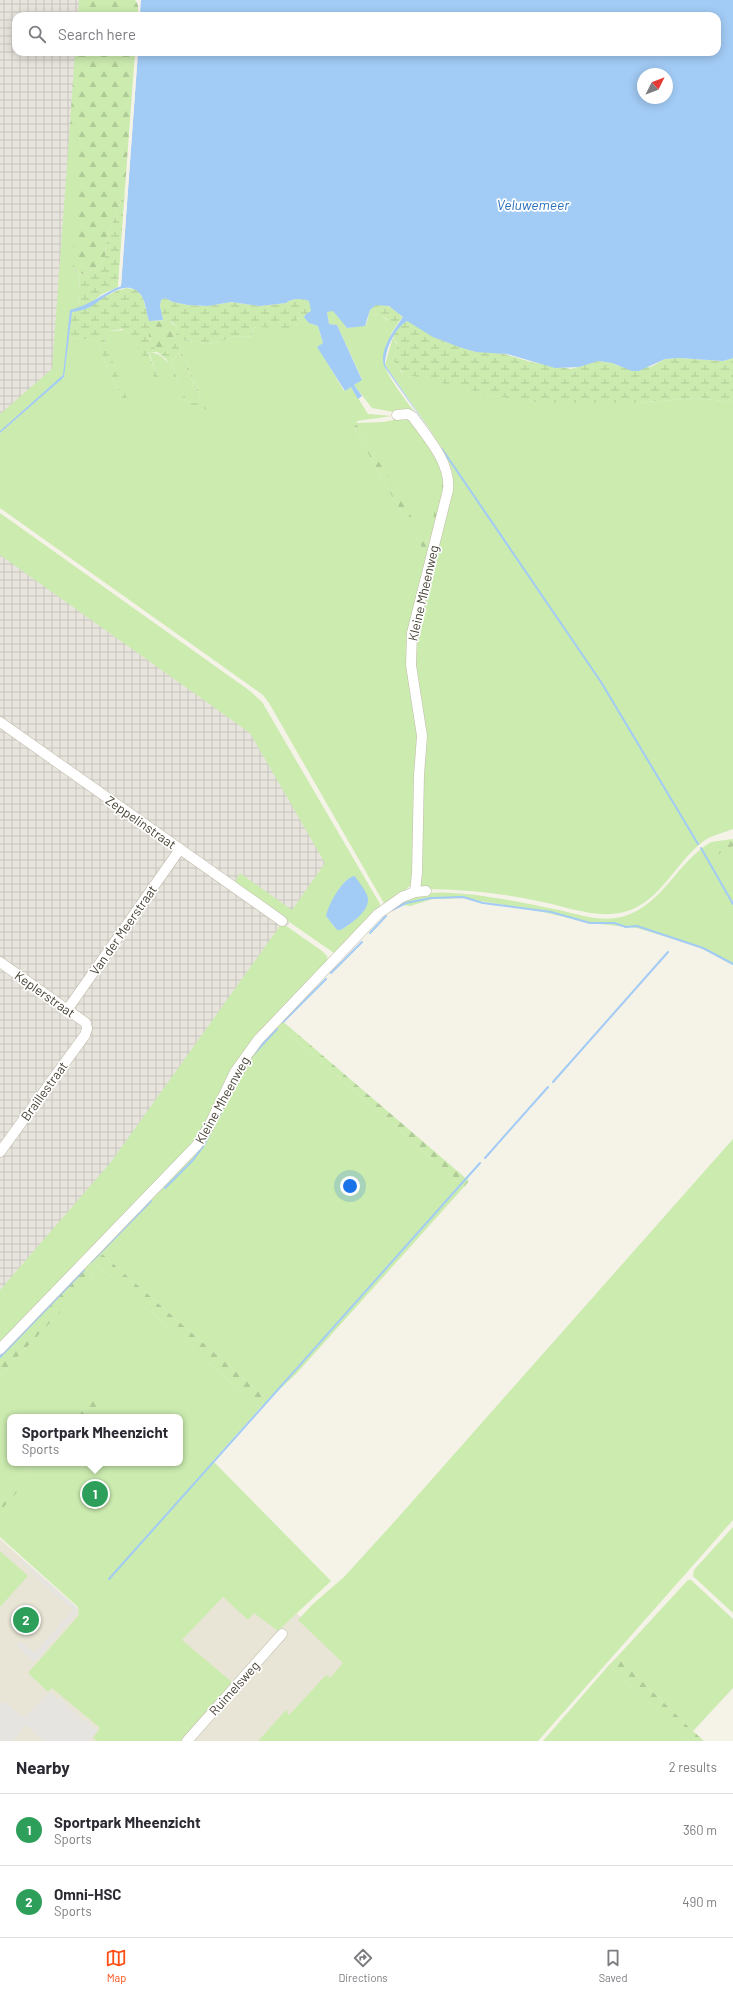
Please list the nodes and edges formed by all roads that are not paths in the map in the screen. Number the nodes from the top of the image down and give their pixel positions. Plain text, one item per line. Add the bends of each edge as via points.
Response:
1 (397, 415) dead end
2 (0, 722) edge
3 (180, 850) junction
4 (426, 891) dead end
5 (415, 892) junction
6 (282, 921) dead end
7 (0, 962) edge
8 (67, 1010) junction
9 (87, 1029) joint
10 (0, 1152) edge
11 (0, 1349) edge
12 (282, 1634) dead end
13 (187, 1741) edge

1 - 5 street, Kleine Mheenweg via 408,414 413,417 441,460 448,479 448,490 412,633 411,665 422,736
2 - 3 street, Zeppelinstraat
3 - 6 street, Zeppelinstraat
3 - 8 street, Van der Meerstraat
4 - 5 street, Kleine Mheenweg
5 - 11 street, Kleine Mheenweg via 402,897 378,914 256,1043 235,1072 197,1145
7 - 8 street, Keplerstraat
8 - 9 street, Keplerstraat via 86,1023
9 - 10 street, Braillestraat via 86,1034
12 - 13 street, Ruimelsweg

